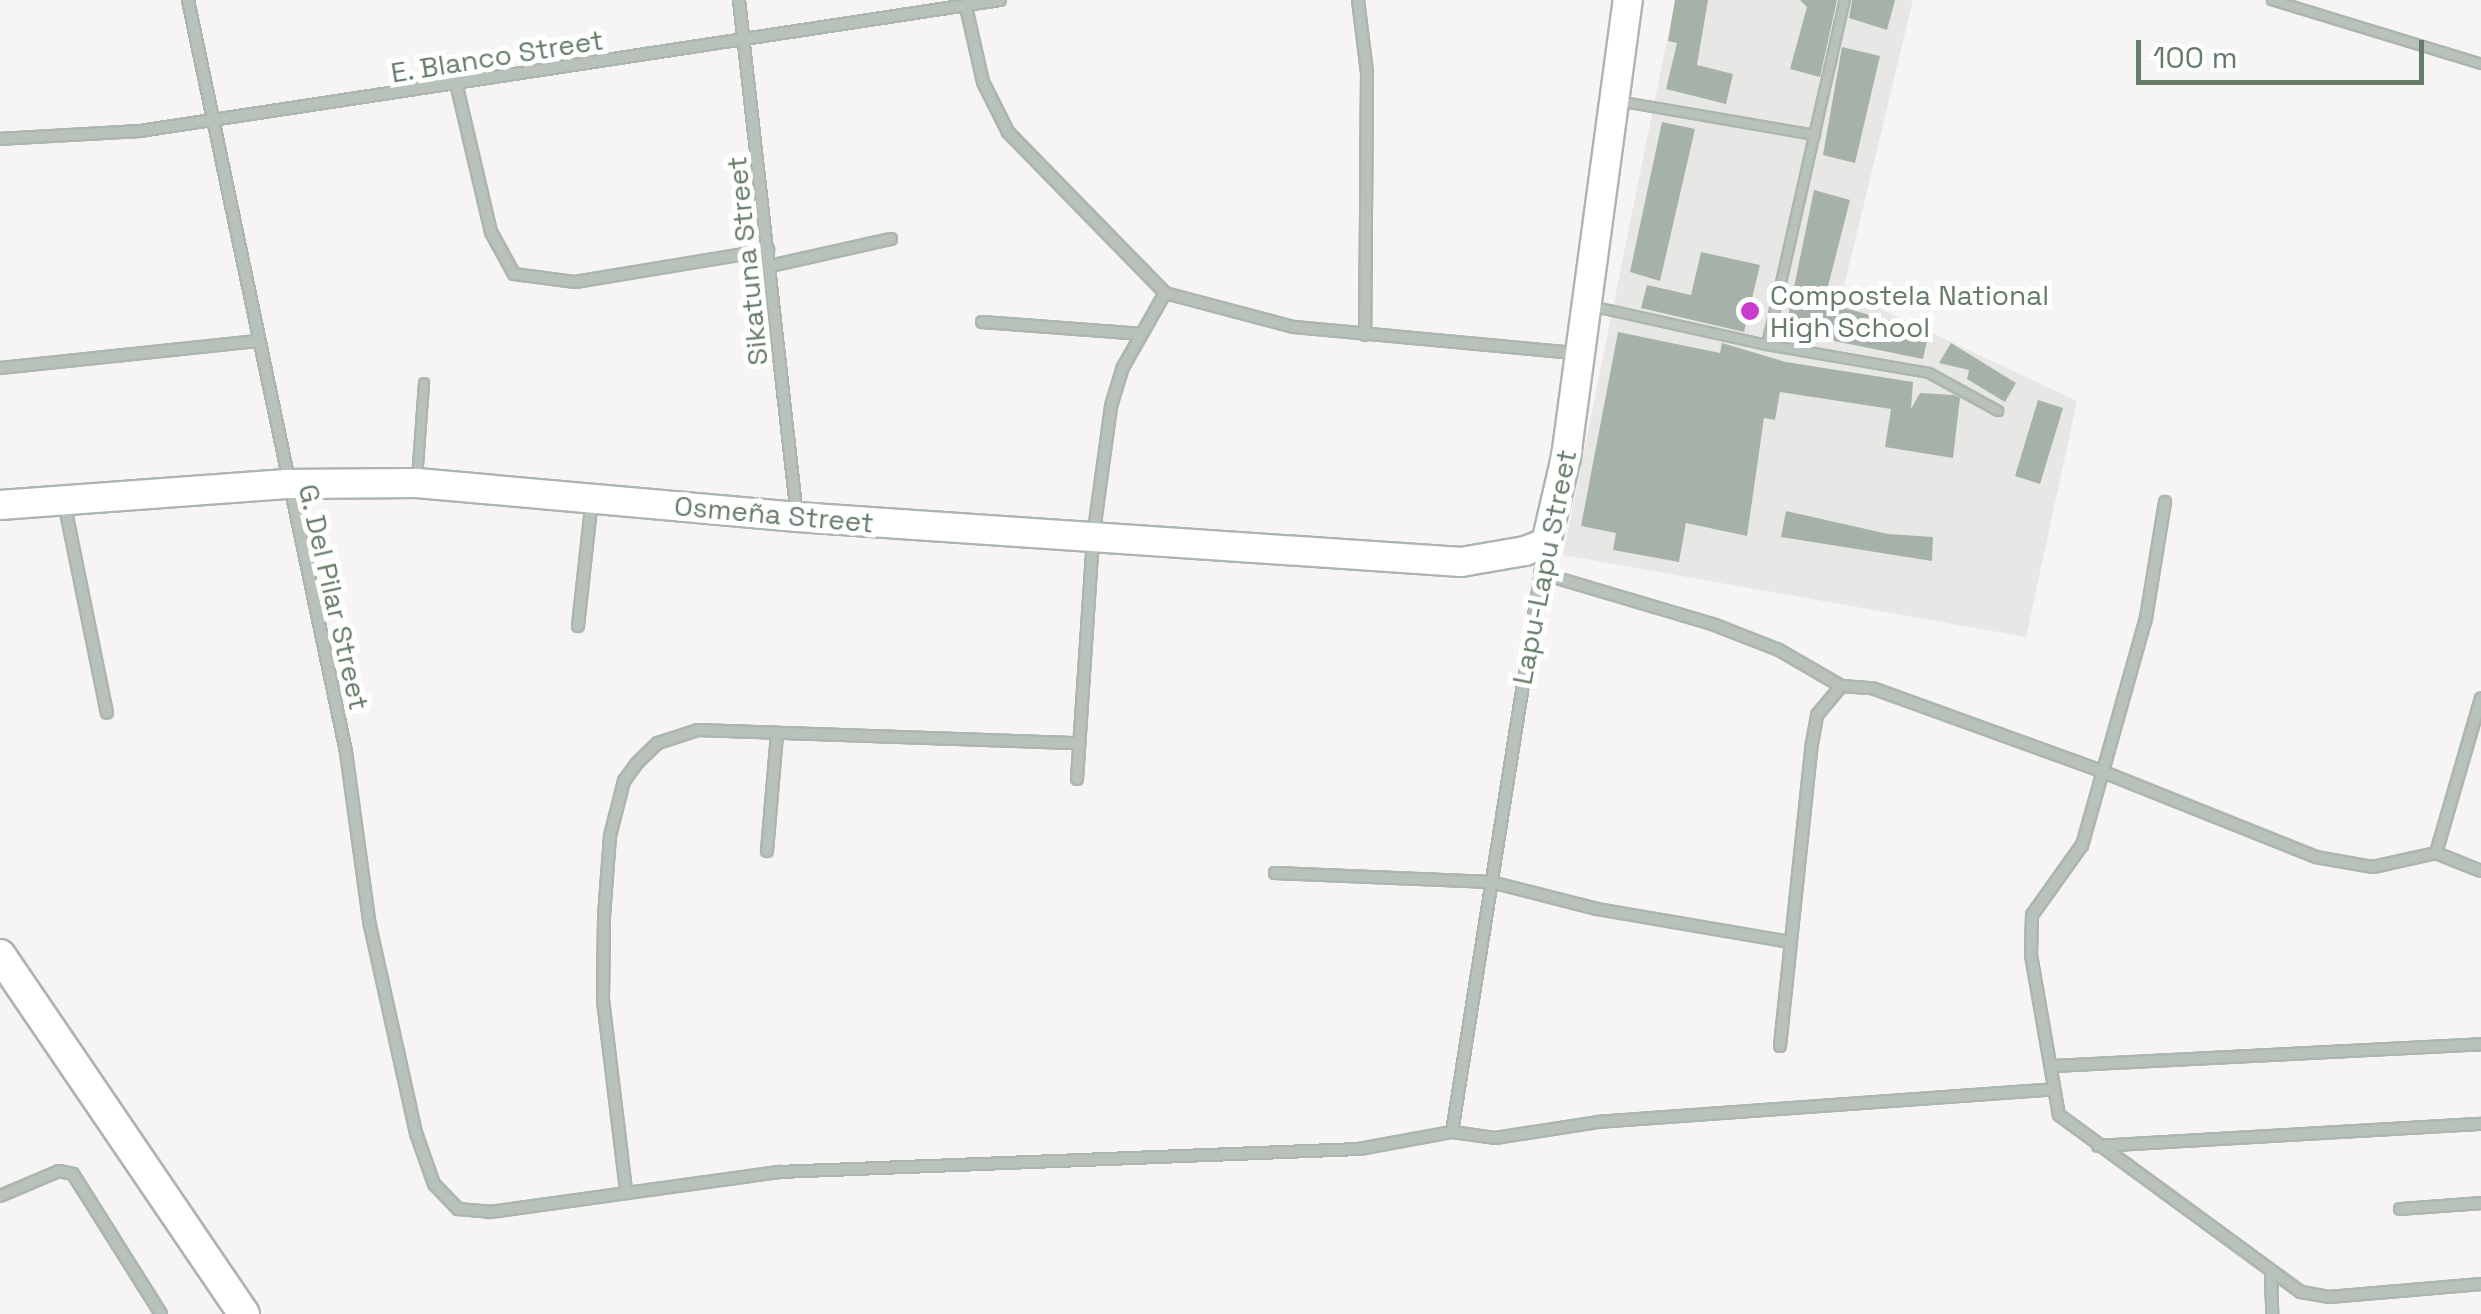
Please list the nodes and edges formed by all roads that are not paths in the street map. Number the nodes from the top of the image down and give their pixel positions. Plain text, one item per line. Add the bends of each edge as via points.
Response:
1 (188, 0) edge
2 (739, 0) edge
3 (1000, 0) edge
4 (1358, 0) edge
5 (1628, 0) edge
6 (1845, 0) edge
7 (2272, 0) edge
8 (966, 7) junction
9 (746, 39) junction
10 (2481, 64) edge
11 (457, 87) junction
12 (1614, 100) junction
13 (209, 121) junction
14 (1815, 134) junction
15 (0, 139) edge
16 (891, 238) dead end
17 (768, 250) junction
18 (770, 266) junction
19 (1165, 293) junction
20 (1587, 306) junction
21 (982, 322) dead end
22 (1140, 334) junction
23 (1364, 334) junction
24 (255, 341) junction
25 (1767, 345) junction
26 (1581, 354) junction
27 (0, 368) edge
28 (424, 384) dead end
29 (1998, 411) dead end
30 (417, 483) junction
31 (286, 484) junction
32 (592, 499) junction
33 (64, 502) junction
34 (2164, 502) dead end
35 (0, 505) edge
36 (797, 517) junction
37 (1093, 538) junction
38 (1546, 543) junction
39 (1540, 573) junction
40 (578, 626) dead end
41 (1841, 686) junction
42 (2481, 698) edge
43 (107, 713) dead end
44 (777, 734) junction
45 (1078, 743) junction
46 (2101, 770) junction
47 (1077, 779) dead end
48 (767, 851) dead end
49 (2436, 853) junction
50 (2481, 872) edge
51 (1275, 873) dead end
52 (1491, 882) junction
53 (1790, 942) junction
54 (0, 955) edge
55 (2481, 1044) edge
56 (1780, 1046) dead end
57 (2054, 1066) junction
58 (2053, 1088) junction
59 (2481, 1124) edge
60 (1452, 1132) junction
61 (2097, 1146) junction
62 (626, 1190) junction
63 (0, 1196) edge
64 (2481, 1203) edge
65 (2400, 1210) dead end
66 (2270, 1276) junction
67 (2481, 1284) edge
68 (162, 1314) edge
69 (244, 1314) edge
70 (2272, 1314) edge

1 - 13 street, G. Del Pilar Street
2 - 9 street, Sikatuna Street
3 - 8 street, E. Blanco Street
4 - 23 street via 1368,72
5 - 12 street, Lapu-Lapu Street
6 - 14 lane
7 - 10 lane
8 - 9 street, E. Blanco Street
8 - 19 street via 983,82 1008,132
9 - 11 street, E. Blanco Street
9 - 17 street, Sikatuna Street
11 - 13 street, E. Blanco Street
11 - 17 street via 491,232 514,274 575,282
12 - 14 lane
12 - 20 street, Lapu-Lapu Street
13 - 15 street, E. Blanco Street via 77,139
13 - 24 street, G. Del Pilar Street
14 - 25 lane
16 - 18 street
17 - 18 street, Sikatuna Street
18 - 36 street, Sikatuna Street
19 - 22 street
19 - 23 street via 1251,319
20 - 25 lane
20 - 26 street, Lapu-Lapu Street
21 - 22 street
22 - 37 street via 1110,406
23 - 26 street
24 - 27 street
24 - 31 street, G. Del Pilar Street
25 - 29 lane via 1929,372
26 - 38 street, Lapu-Lapu Street
28 - 30 lane
30 - 31 street, Osmeña Street
30 - 32 street, Osmeña Street
31 - 33 street, Osmeña Street
31 - 62 street, G. Del Pilar Street via 346,752 369,921 424,1166 444,1198 473,1213
32 - 36 street, Osmeña Street
32 - 40 street
33 - 35 street, Osmeña Street
33 - 43 street
34 - 46 street via 2146,618
36 - 37 street, Osmeña Street
37 - 38 street, Osmeña Street via 1460,562
37 - 45 street
38 - 39 street, Lapu-Lapu Street
39 - 41 street via 1715,625 1779,650
39 - 52 street, Lapu-Lapu Street
41 - 46 street via 1872,688
41 - 53 street via 1818,715
42 - 49 street
44 - 45 street
44 - 48 street
44 - 62 street via 698,730 658,743 630,772 616,804 603,1000
45 - 47 street
46 - 49 street via 2341,864 2396,865
46 - 57 street via 2082,845 2032,915 2031,955
49 - 50 street
51 - 52 street
52 - 53 street via 1616,913
52 - 60 street, Lapu-Lapu Street
53 - 56 street
54 - 69 main road
55 - 57 street
57 - 58 street
58 - 60 street via 1598,1122 1495,1138
58 - 61 street via 2063,1122
59 - 61 street
60 - 62 street via 1359,1148 779,1172
61 - 66 street
63 - 68 street via 59,1171 73,1174
64 - 65 street
66 - 67 street via 2330,1297
66 - 70 street

